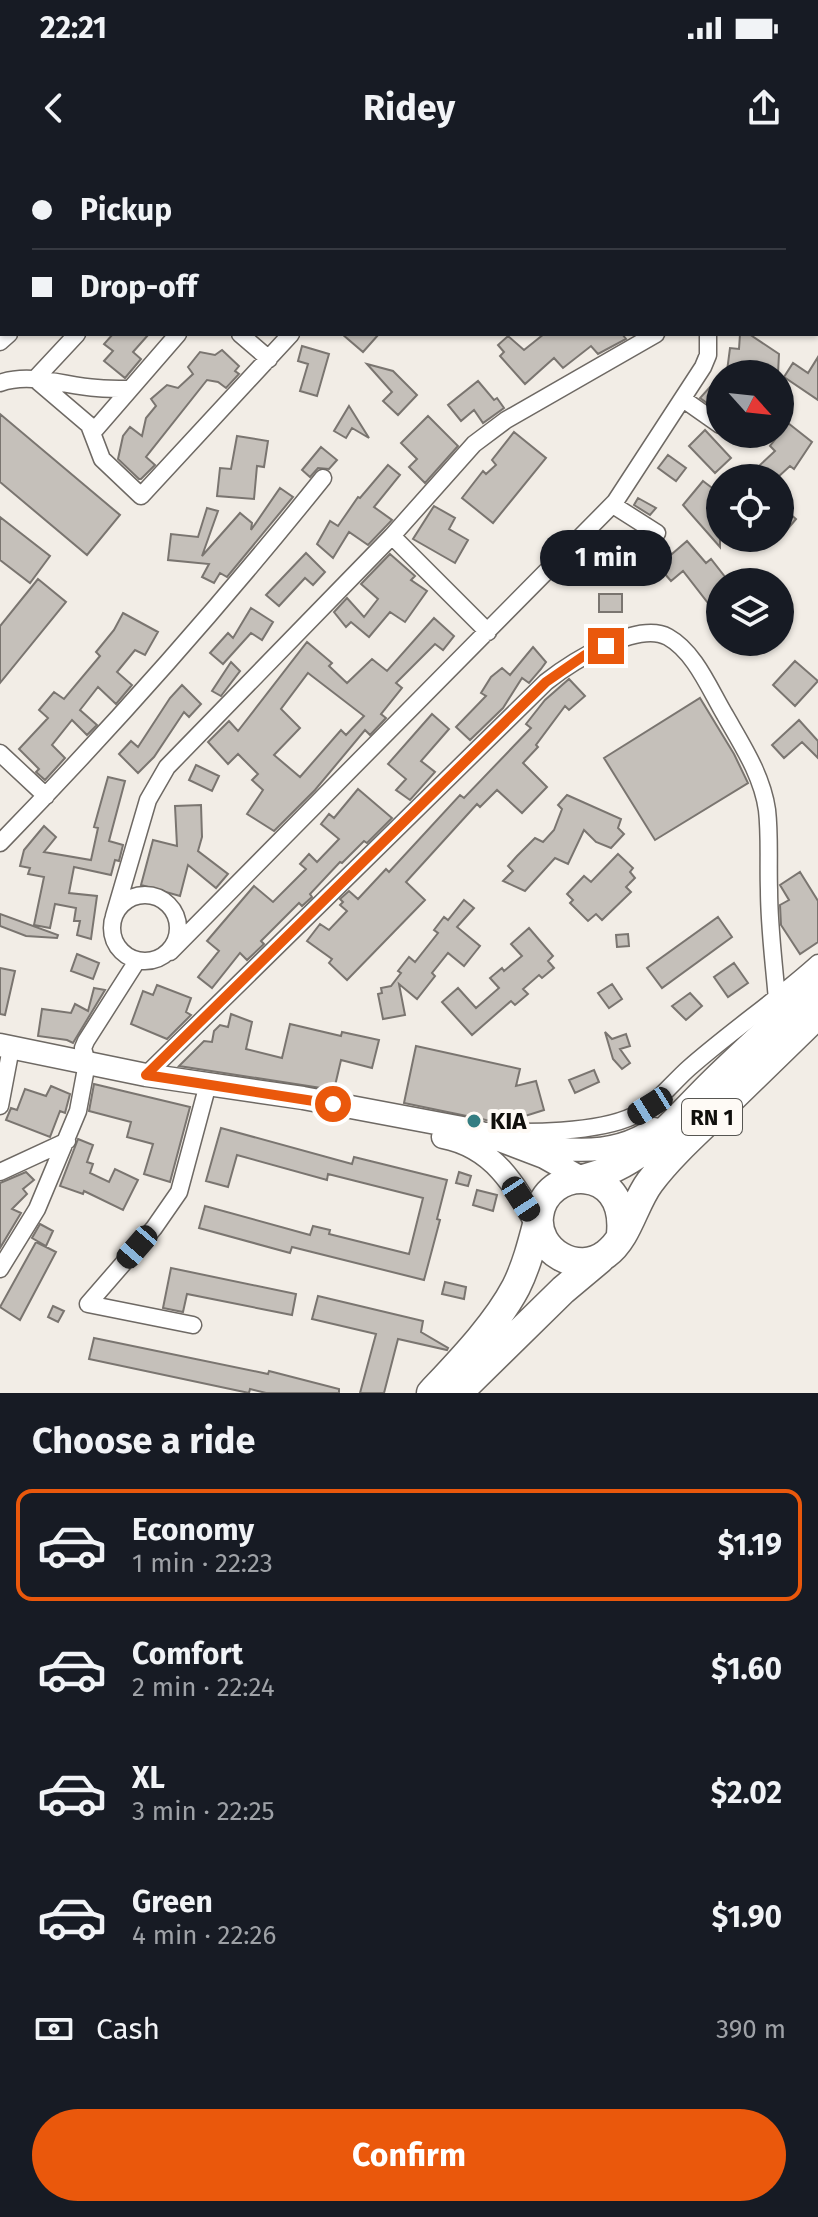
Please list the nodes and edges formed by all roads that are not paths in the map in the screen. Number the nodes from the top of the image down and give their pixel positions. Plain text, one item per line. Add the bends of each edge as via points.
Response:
1 (75, 336) edge
2 (176, 336) edge
3 (242, 336) edge
4 (289, 336) edge
5 (653, 336) edge
6 (708, 336) edge
7 (269, 359) junction
8 (35, 379) junction
9 (0, 383) edge
10 (129, 389) junction
11 (683, 399) junction
12 (706, 415) edge
13 (93, 432) junction
14 (323, 478) dead end
15 (613, 505) junction
16 (657, 533) dead end
17 (392, 536) junction
18 (488, 632) junction
19 (0, 753) edge
20 (46, 796) junction
21 (0, 843) edge
22 (114, 916) junction
23 (170, 952) junction
24 (137, 961) junction
25 (818, 963) edge
26 (818, 985) edge
27 (777, 1000) junction
28 (818, 1014) edge
29 (6, 1047) edge
30 (87, 1063) junction
31 (146, 1075) junction
32 (714, 1082) junction
33 (214, 1085) junction
34 (0, 1106) edge
35 (473, 1130) junction
36 (67, 1141) junction
37 (0, 1172) edge
38 (583, 1179) junction
39 (539, 1224) junction
40 (621, 1234) junction
41 (603, 1257) junction
42 (0, 1269) edge
43 (193, 1325) dead end
44 (431, 1393) edge
45 (458, 1393) edge

1 - 8 street
2 - 10 street
3 - 7 street
4 - 7 street
5 - 17 street via 487,433
6 - 11 street via 708,355
7 - 13 street via 141,496 102,459
8 - 9 street
8 - 10 street
8 - 13 street
10 - 13 street
11 - 12 street
11 - 15 street
14 - 20 street
15 - 16 street
15 - 18 street
17 - 18 street
17 - 22 street via 167,767 148,800
18 - 23 street
19 - 20 street
20 - 21 street
22 - 23 street via 131,898 143,895 165,901 178,920
22 - 24 street via 113,939
23 - 24 street via 149,962
24 - 30 street via 86,1041
25 - 27 street
26 - 32 highway, RN 1
27 - 31 street via 762,787 693,661 676,642 651,633 585,655 546,682
27 - 35 street via 634,1116 567,1130
28 - 40 highway, RN 1 via 648,1183
29 - 30 main road
29 - 34 street
30 - 31 main road
30 - 36 street
31 - 33 main road
32 - 35 main road via 645,1135 610,1147 564,1150
32 - 38 highway, RN 1 via 652,1146 606,1174
33 - 35 main road
33 - 39 main road via 298,1110 459,1140 490,1157
33 - 43 street via 179,1192 88,1304
35 - 38 main road via 544,1157
36 - 37 street
36 - 42 street via 37,1209
38 - 39 highway, RN 1 via 552,1190 543,1202
38 - 40 highway via 600,1183 619,1202
39 - 41 highway via 556,1255 575,1263
39 - 44 highway, RN 1 via 515,1288
40 - 41 highway, RN 1
41 - 45 highway, RN 1

